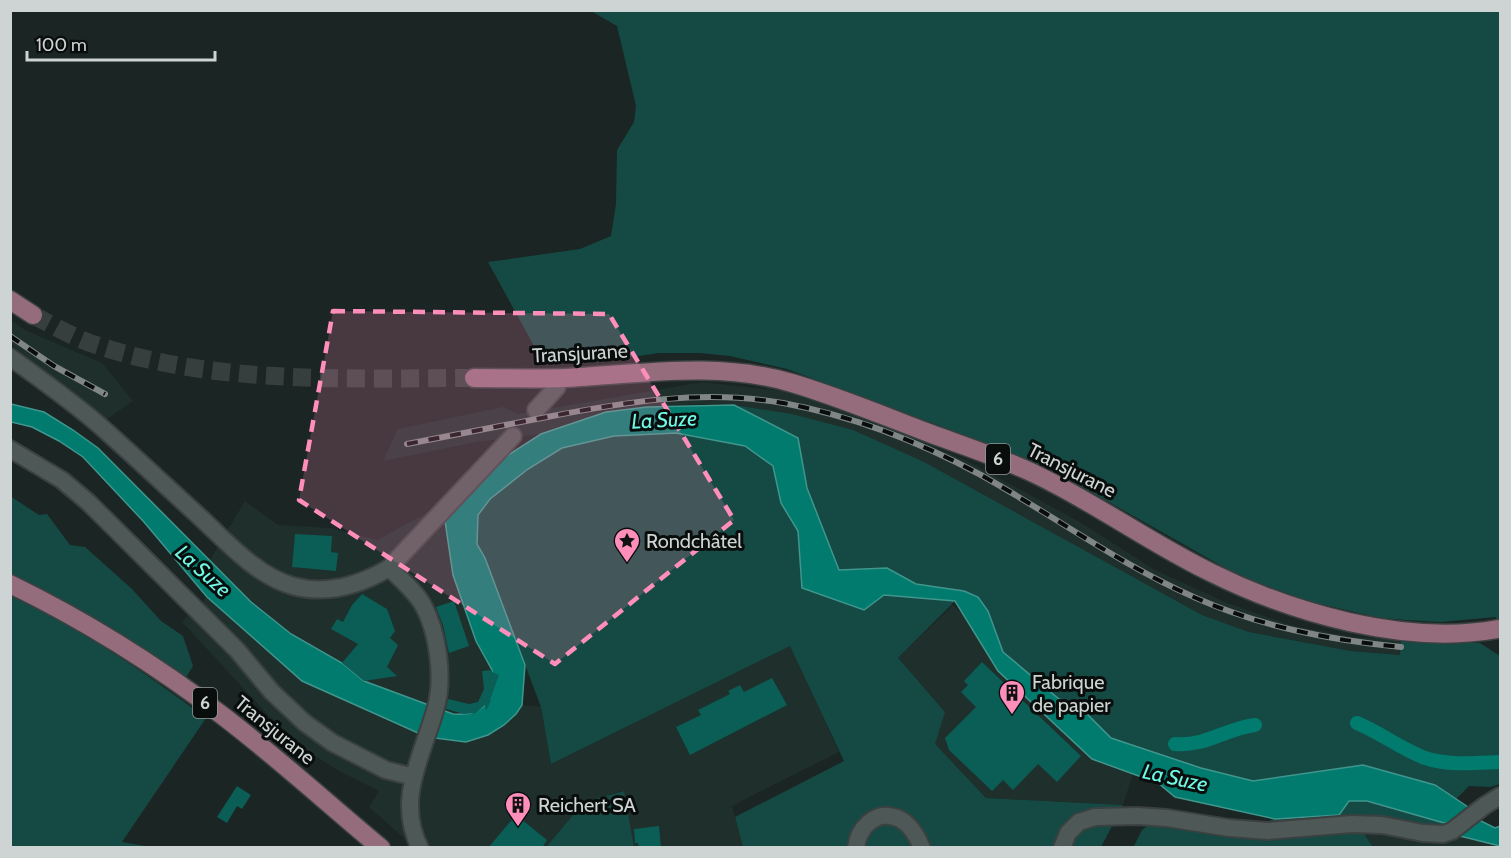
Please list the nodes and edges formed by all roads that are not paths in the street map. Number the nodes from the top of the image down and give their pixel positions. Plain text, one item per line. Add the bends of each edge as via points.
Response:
1 (10, 300) edge
2 (33, 315) tunnel mouth
3 (10, 357) edge
4 (474, 378) tunnel mouth
5 (557, 387) dead end
6 (536, 410) dead end
7 (513, 436) dead end
8 (10, 449) edge
9 (389, 568) junction
10 (10, 584) edge
11 (1498, 629) dead end
12 (414, 777) junction
13 (1500, 796) edge
14 (381, 848) edge
15 (420, 848) edge
16 (856, 848) edge
17 (921, 848) edge
18 (1062, 848) edge

1 - 2 main road
3 - 9 street via 97,423 229,544 271,576 293,586 325,590 356,584
4 - 11 main road, Transjurane / 6 via 563,378 704,370 790,382 1033,473 1209,572 1283,603 1349,623 1426,633
5 - 6 street
7 - 9 street
8 - 12 street via 55,475 88,502 305,723 333,743 386,770
9 - 12 street via 423,605 440,669 436,707
10 - 14 main road, Transjurane / 6 via 97,630 181,685
12 - 15 street via 409,808 412,831
13 - 18 street via 1443,834 1382,825 1268,831 1167,818 1095,817 1079,822 1068,833
16 - 17 street via 859,833 869,821 881,816 895,817 907,825

